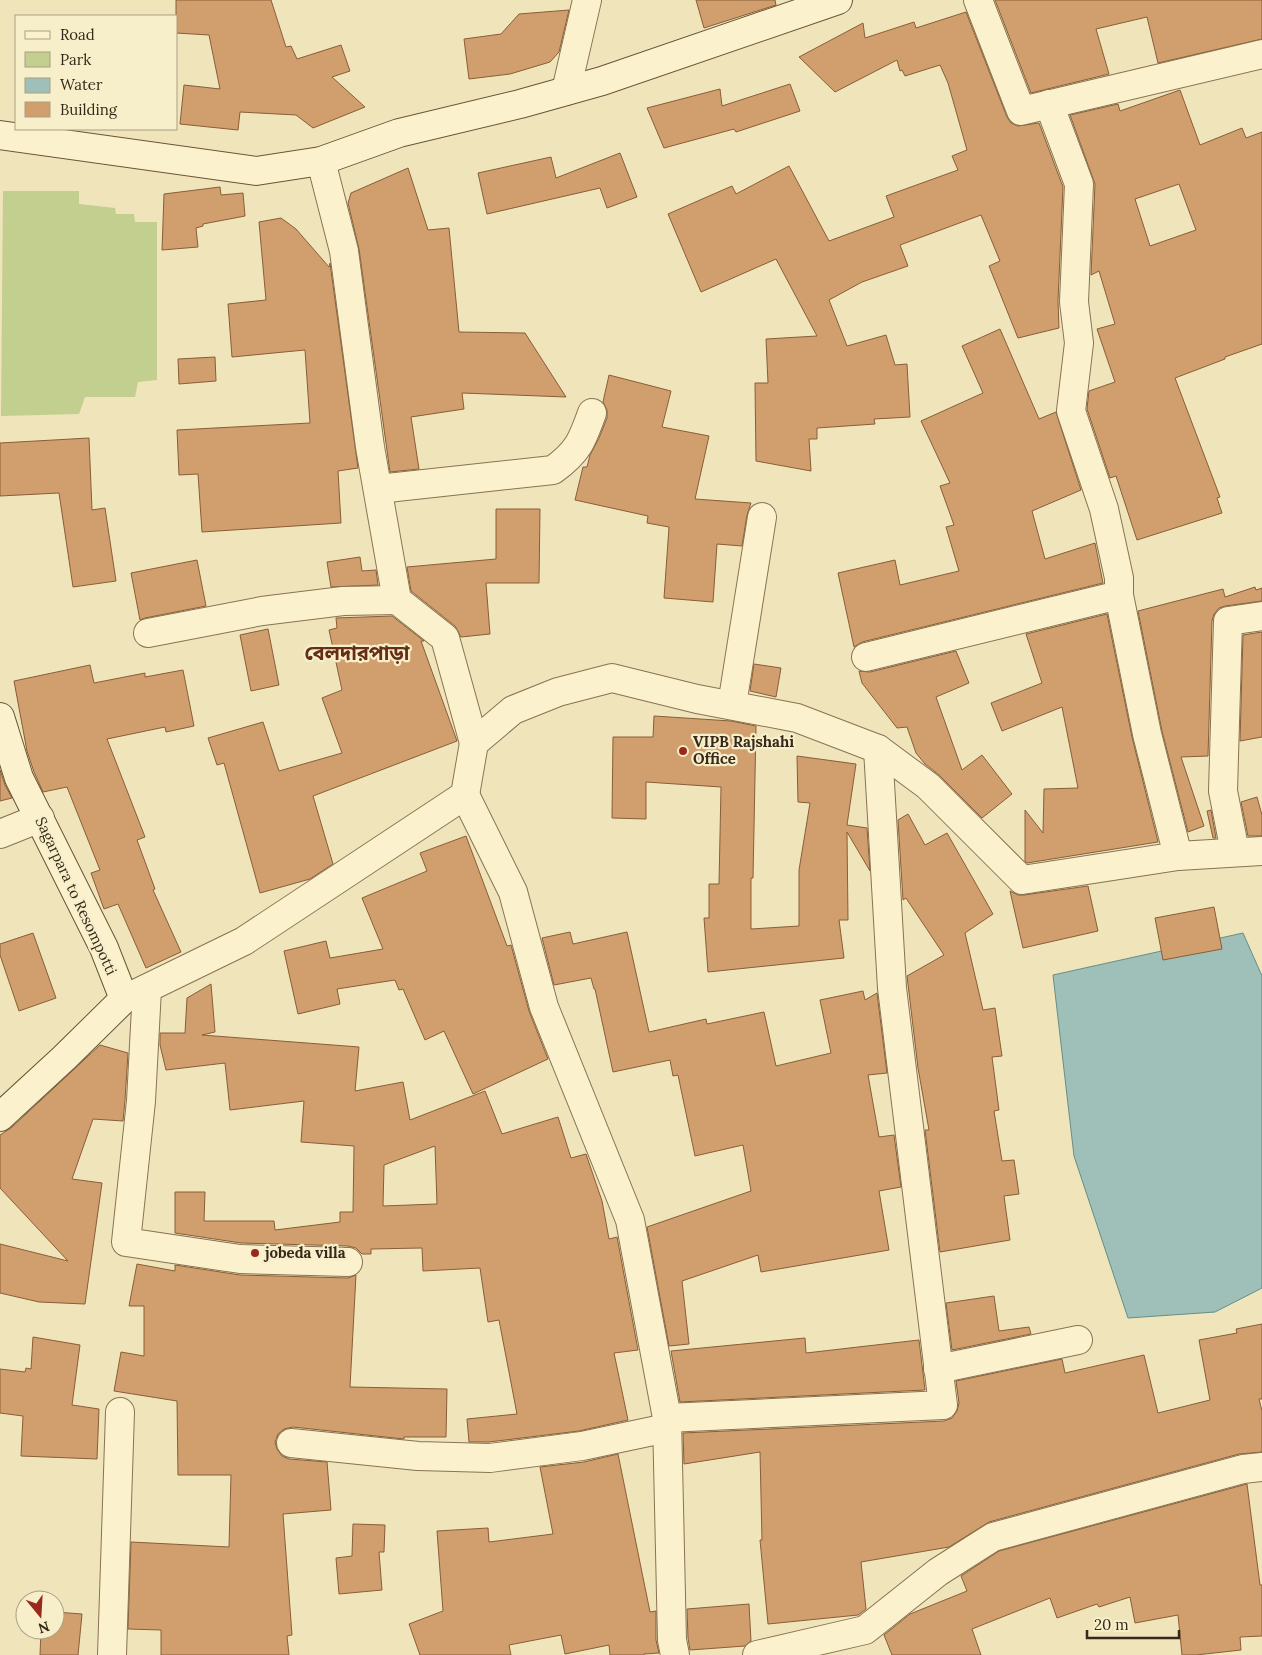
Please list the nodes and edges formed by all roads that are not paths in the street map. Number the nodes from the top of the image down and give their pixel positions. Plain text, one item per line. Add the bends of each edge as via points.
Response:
1 (587, 0) edge
2 (838, 0) edge
3 (978, 0) edge
4 (1262, 54) edge
5 (566, 91) junction
6 (1049, 104) junction
7 (0, 134) edge
8 (321, 161) junction
9 (592, 413) dead end
10 (378, 489) junction
11 (762, 516) dead end
12 (1119, 595) junction
13 (397, 600) junction
14 (1262, 616) edge
15 (148, 633) dead end
16 (866, 657) dead end
17 (732, 705) junction
18 (0, 717) edge
19 (474, 743) junction
20 (878, 749) junction
21 (465, 795) junction
22 (40, 818) junction
23 (0, 834) edge
24 (1262, 850) edge
25 (1234, 852) junction
26 (1178, 856) junction
27 (135, 994) junction
28 (0, 1117) edge
29 (348, 1262) dead end
30 (1078, 1340) dead end
31 (938, 1369) junction
32 (120, 1412) dead end
33 (667, 1423) junction
34 (291, 1443) dead end
35 (1262, 1467) edge
36 (112, 1655) edge
37 (675, 1655) edge
38 (758, 1655) edge

1 - 5 street
2 - 5 street
3 - 6 street via 1021,111
4 - 6 street
5 - 8 street via 399,133
6 - 12 street via 1079,184 1074,302 1079,343 1072,411 1104,509 1119,578
7 - 8 street via 256,171
8 - 10 street via 344,251
9 - 10 street via 582,443 568,460 553,470
10 - 13 street
11 - 17 street
12 - 16 street
12 - 26 street via 1147,734
13 - 15 street via 343,601 262,611
13 - 19 street via 445,638
14 - 25 street via 1228,621 1223,791
17 - 19 street via 612,678 558,692 513,710
17 - 20 street via 797,718
18 - 22 street, Sagarpara to Resompotti via 19,778
19 - 21 street
20 - 26 street via 928,786 1022,880
20 - 31 street via 892,988
21 - 27 street via 244,941
21 - 33 street via 513,892 544,1006 630,1220
22 - 23 street
22 - 27 street, Sagarpara to Resompotti via 104,948
24 - 25 street
25 - 26 street
27 - 28 street
27 - 29 street via 141,1101 126,1242 240,1259
30 - 31 street
31 - 33 street via 942,1405
32 - 36 street
33 - 34 street via 582,1446 490,1458 418,1456
33 - 37 street
35 - 38 street via 1243,1469 993,1537 938,1572 865,1630

